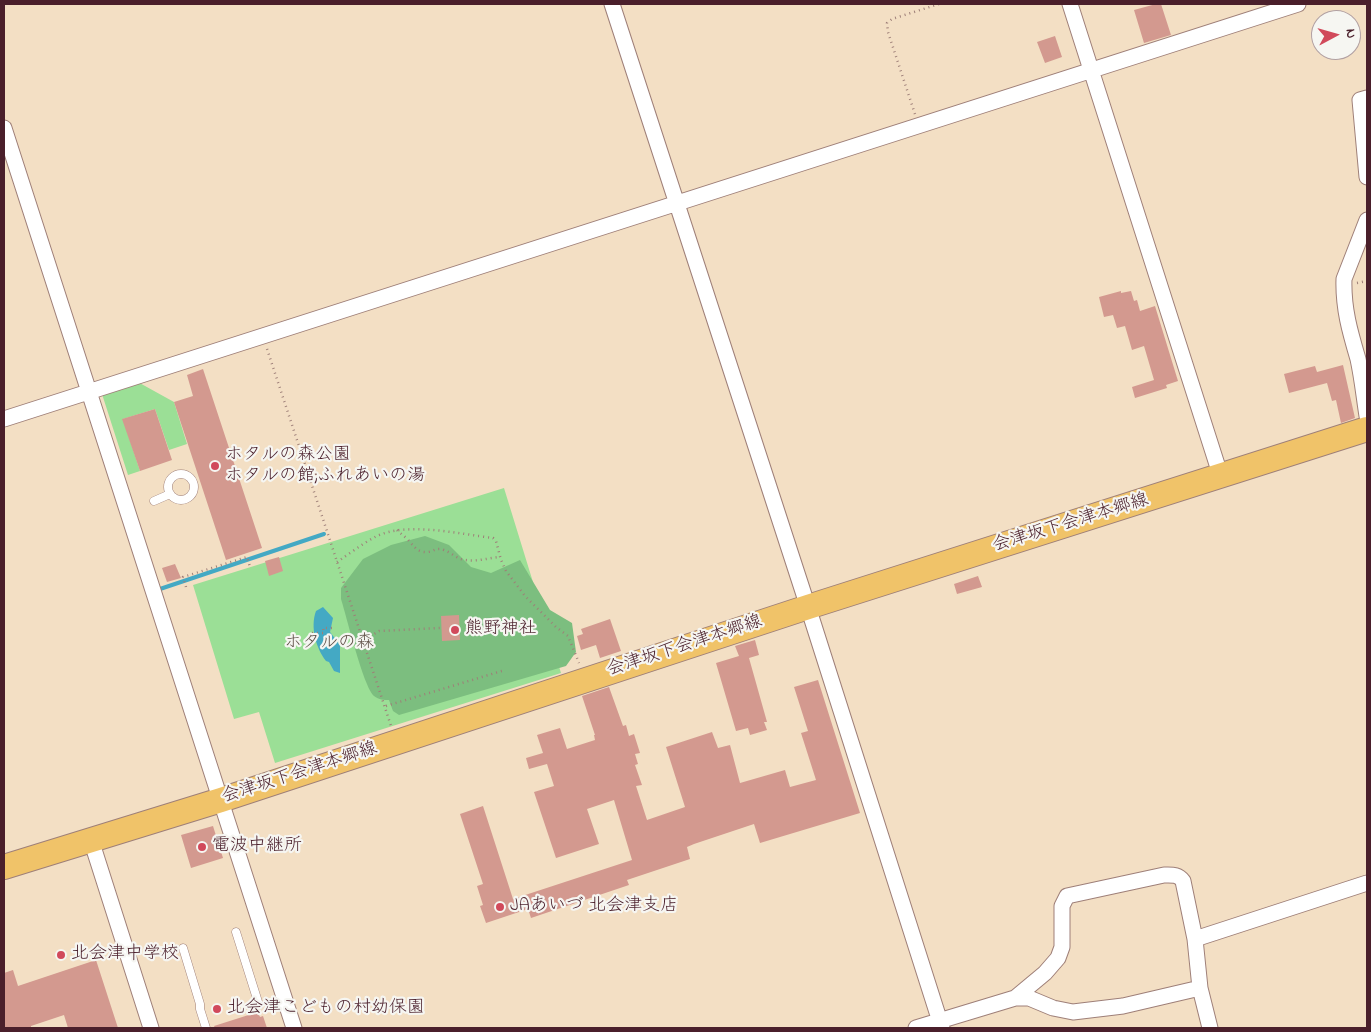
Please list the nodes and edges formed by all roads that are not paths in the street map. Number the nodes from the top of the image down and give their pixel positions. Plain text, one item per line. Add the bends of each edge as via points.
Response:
1 (612, 4) edge
2 (1070, 4) edge
3 (1298, 4) edge
4 (1092, 69) junction
5 (1367, 98) edge
6 (4, 128) edge
7 (1367, 177) edge
8 (676, 202) junction
9 (1367, 220) edge
10 (89, 392) junction
11 (1367, 416) edge
12 (4, 420) edge
13 (1367, 429) edge
14 (1221, 477) junction
15 (170, 494) dead end
16 (154, 501) dead end
17 (808, 607) junction
18 (221, 800) junction
19 (91, 840) junction
20 (4, 867) edge
21 (1367, 883) edge
22 (236, 932) dead end
23 (1195, 940) junction
24 (183, 948) dead end
25 (1200, 988) junction
26 (1014, 998) junction
27 (259, 1005) dead end
28 (941, 1024) edge
29 (151, 1028) edge
30 (206, 1028) edge
31 (294, 1028) edge
32 (916, 1028) edge
33 (1210, 1028) edge

1 - 8 street
2 - 4 street
3 - 4 street
4 - 8 street
4 - 14 street
5 - 7 street via 1360,100
6 - 10 street
8 - 10 street
8 - 17 street
9 - 11 street via 1344,279 1343,290
10 - 12 street
10 - 18 street
13 - 14 main road, 会津坂下会津本郷線
14 - 17 main road, 会津坂下会津本郷線
15 - 16 lane
17 - 18 main road, 会津坂下会津本郷線
17 - 28 street
18 - 19 main road, 会津坂下会津本郷線
18 - 31 street
19 - 20 main road, 会津坂下会津本郷線
19 - 29 street
21 - 23 street
22 - 27 lane
23 - 25 street
23 - 26 street via 1183,881 1179,876 1164,875 1067,896 1062,906 1062,947 1058,958
24 - 30 lane
25 - 26 street via 1123,1006 1073,1012 1029,998
25 - 33 street
26 - 28 street
28 - 32 street

